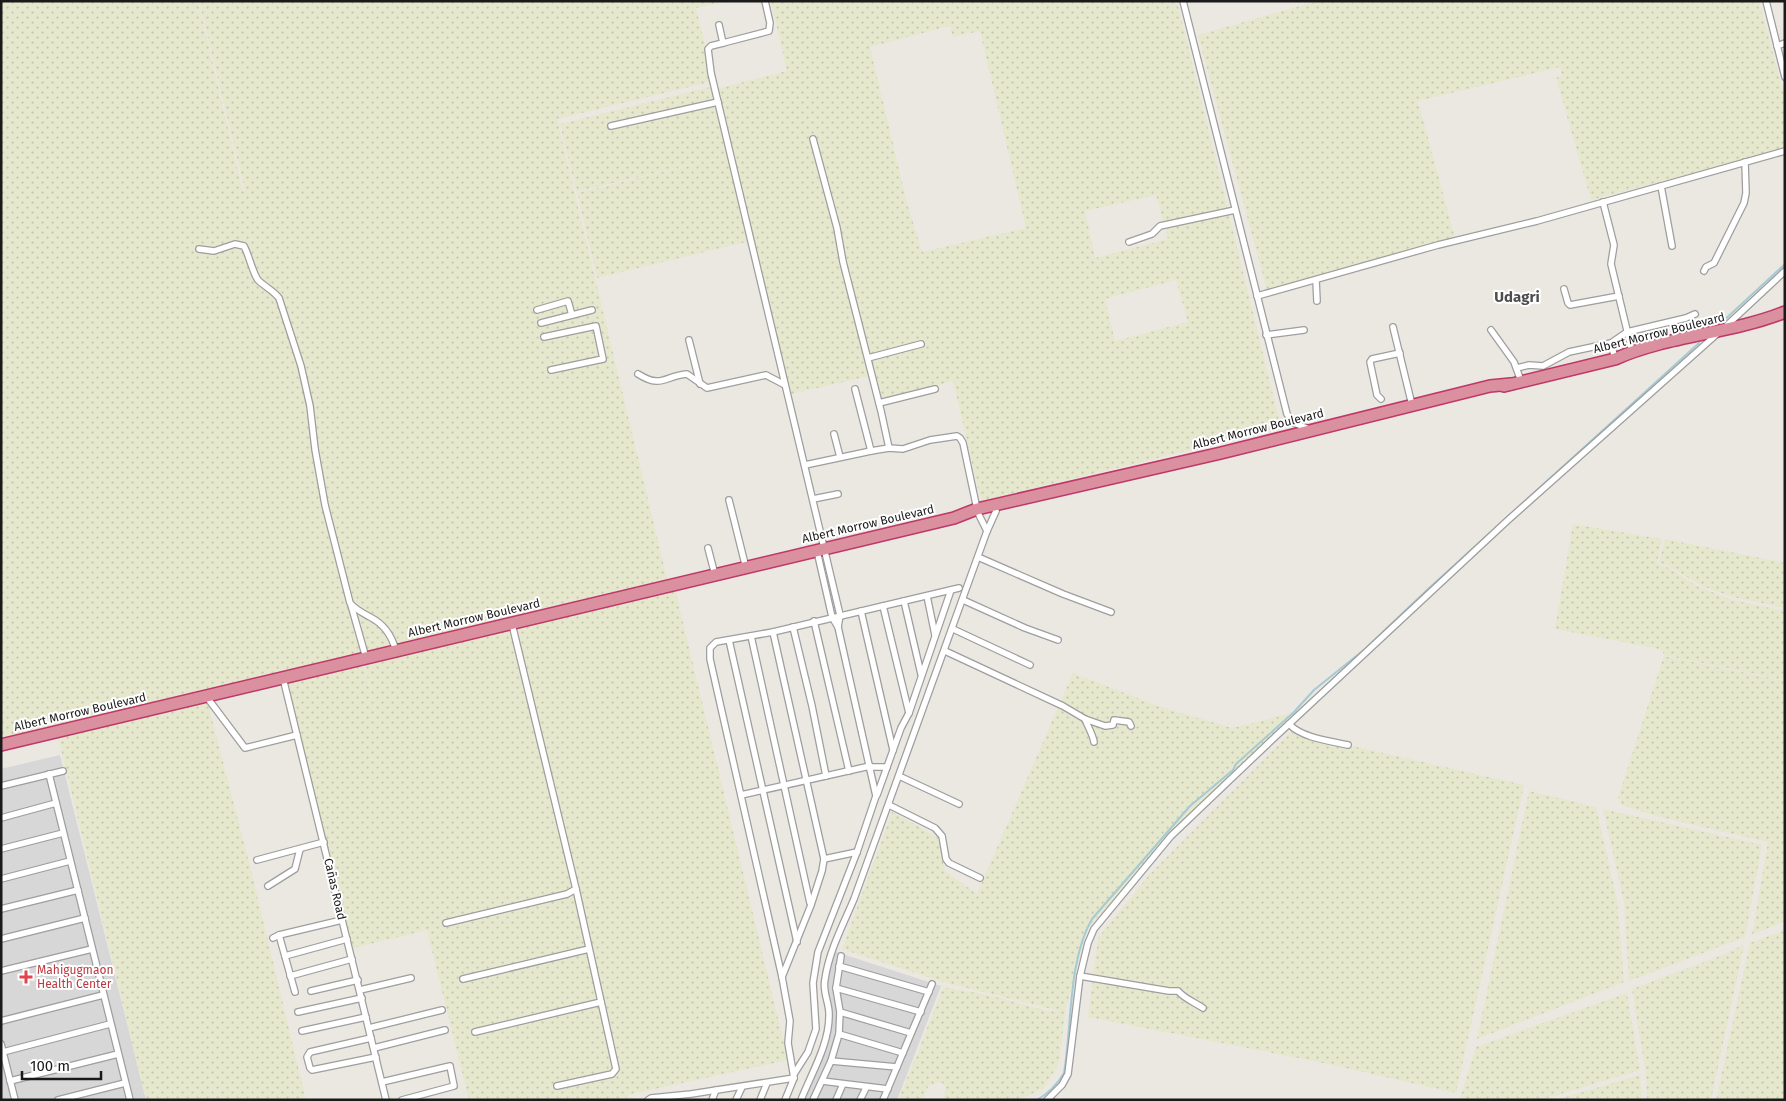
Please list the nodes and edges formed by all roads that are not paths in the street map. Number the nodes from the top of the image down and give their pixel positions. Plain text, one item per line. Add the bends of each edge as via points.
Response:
1 (765, 1) edge
2 (1183, 1) edge
3 (1766, 1) edge
4 (719, 25) dead end
5 (723, 43) junction
6 (1785, 43) edge
7 (1777, 46) junction
8 (1785, 77) edge
9 (718, 102) junction
10 (611, 126) dead end
11 (813, 140) dead end
12 (1785, 151) edge
13 (1745, 162) junction
14 (1661, 186) junction
15 (1603, 202) junction
16 (1235, 210) junction
17 (1129, 242) dead end
18 (1672, 246) dead end
19 (199, 250) dead end
20 (1704, 271) dead end
21 (1785, 271) edge
22 (1316, 280) junction
23 (1564, 288) dead end
24 (1257, 296) junction
25 (1619, 296) junction
26 (1317, 301) dead end
27 (537, 310) dead end
28 (592, 310) dead end
29 (1785, 312) edge
30 (1695, 314) dead end
31 (572, 315) junction
32 (541, 323) dead end
33 (1393, 327) dead end
34 (1304, 330) dead end
35 (1491, 330) dead end
36 (1721, 330) junction
37 (1627, 332) junction
38 (1266, 335) junction
39 (544, 337) dead end
40 (689, 340) dead end
41 (1611, 343) junction
42 (921, 344) dead end
43 (1632, 352) junction
44 (1400, 353) junction
45 (868, 358) junction
46 (1615, 359) junction
47 (1518, 368) junction
48 (551, 370) dead end
49 (638, 374) dead end
50 (1516, 382) junction
51 (700, 384) junction
52 (785, 384) junction
53 (855, 389) dead end
54 (935, 389) dead end
55 (1382, 399) dead end
56 (879, 403) junction
57 (1412, 405) junction
58 (1294, 423) junction
59 (1316, 429) junction
60 (834, 434) dead end
61 (1288, 436) junction
62 (889, 448) junction
63 (871, 450) junction
64 (840, 457) junction
65 (805, 465) junction
66 (838, 494) dead end
67 (814, 499) junction
68 (729, 500) dead end
69 (996, 511) junction
70 (978, 512) junction
71 (987, 531) junction
72 (708, 548) dead end
73 (821, 550) junction
74 (978, 557) junction
75 (746, 568) junction
76 (715, 575) junction
77 (958, 588) dead end
78 (951, 590) junction
79 (927, 596) junction
80 (963, 600) junction
81 (904, 601) junction
82 (350, 603) junction
83 (883, 606) junction
84 (860, 611) junction
85 (1111, 612) dead end
86 (840, 615) junction
87 (832, 617) junction
88 (814, 622) junction
89 (512, 624) junction
90 (793, 627) junction
91 (838, 627) junction
92 (953, 629) junction
93 (773, 632) junction
94 (935, 635) junction
95 (751, 636) junction
96 (729, 640) junction
97 (1058, 640) dead end
98 (396, 651) junction
99 (945, 651) junction
100 (930, 652) junction
101 (916, 653) junction
102 (366, 658) junction
103 (1030, 665) dead end
104 (922, 675) junction
105 (283, 678) junction
106 (206, 696) junction
107 (909, 713) junction
108 (1085, 719) junction
109 (1289, 724) junction
110 (1131, 726) dead end
111 (901, 728) junction
112 (888, 730) junction
113 (297, 735) junction
114 (1094, 742) dead end
115 (1, 745) edge
116 (1348, 745) dead end
117 (893, 750) junction
118 (870, 766) junction
119 (887, 767) junction
120 (63, 771) dead end
121 (849, 771) junction
122 (49, 774) junction
123 (826, 776) junction
124 (900, 776) junction
125 (806, 782) junction
126 (1, 786) edge
127 (785, 786) junction
128 (763, 791) junction
129 (742, 795) junction
130 (876, 796) junction
131 (56, 803) junction
132 (960, 804) dead end
133 (889, 805) junction
134 (1, 818) edge
135 (64, 833) junction
136 (324, 842) junction
137 (1, 848) edge
138 (300, 849) junction
139 (857, 852) junction
140 (824, 859) junction
141 (257, 860) dead end
142 (70, 861) junction
143 (980, 878) dead end
144 (1, 879) edge
145 (268, 886) dead end
146 (576, 889) junction
147 (78, 890) junction
148 (811, 905) junction
149 (1, 909) edge
150 (85, 918) junction
151 (342, 920) junction
152 (446, 923) dead end
153 (279, 935) junction
154 (272, 938) dead end
155 (1, 939) edge
156 (347, 940) junction
157 (797, 942) junction
158 (92, 949) junction
159 (589, 949) junction
160 (285, 956) junction
161 (841, 956) dead end
162 (352, 959) junction
163 (839, 966) junction
164 (1, 971) edge
165 (290, 976) junction
166 (1080, 976) junction
167 (782, 977) junction
168 (411, 978) dead end
169 (463, 979) dead end
170 (358, 980) junction
171 (932, 984) dead end
172 (836, 988) junction
173 (360, 990) junction
174 (311, 991) dead end
175 (295, 992) dead end
176 (929, 992) junction
177 (103, 996) junction
178 (362, 998) junction
179 (601, 1002) junction
180 (1203, 1008) dead end
181 (442, 1010) dead end
182 (298, 1012) dead end
183 (840, 1012) junction
184 (921, 1012) junction
185 (366, 1017) junction
186 (1, 1021) edge
187 (110, 1024) junction
188 (369, 1028) junction
189 (445, 1030) dead end
190 (302, 1031) dead end
191 (475, 1032) dead end
192 (911, 1033) junction
193 (840, 1034) junction
194 (371, 1038) junction
195 (1, 1044) edge
196 (374, 1048) junction
197 (3, 1052) junction
198 (903, 1053) junction
199 (118, 1054) junction
200 (376, 1057) junction
201 (831, 1061) junction
202 (897, 1067) junction
203 (794, 1076) junction
204 (10, 1081) junction
205 (822, 1081) junction
206 (382, 1082) junction
207 (125, 1083) junction
208 (767, 1083) junction
209 (843, 1084) junction
210 (557, 1086) dead end
211 (742, 1087) junction
212 (866, 1088) junction
213 (888, 1089) junction
214 (716, 1090) junction
215 (690, 1097) edge
216 (15, 1100) edge
217 (58, 1100) edge
218 (130, 1100) edge
219 (386, 1100) edge
220 (402, 1100) edge
221 (648, 1100) edge
222 (712, 1100) edge
223 (736, 1100) edge
224 (760, 1100) edge
225 (785, 1100) edge
226 (801, 1100) edge
227 (813, 1100) edge
228 (836, 1100) edge
229 (860, 1100) edge
230 (883, 1100) edge
231 (1047, 1100) edge

1 - 5 street via 769,31
2 - 16 street
3 - 7 street
4 - 5 street
5 - 9 street via 707,51
6 - 7 street
7 - 8 street
9 - 10 street
9 - 52 street
11 - 45 street
12 - 13 street
13 - 14 street
13 - 20 street via 1744,203 1714,263
14 - 15 street
14 - 18 street
15 - 22 street
15 - 25 street via 1613,237 1611,264
16 - 17 street via 1160,226 1152,234
16 - 24 street
19 - 82 street via 214,251 235,244 244,246 256,278 279,298 301,366 325,505
21 - 36 street
22 - 24 street
22 - 26 street
23 - 25 street via 1570,305
24 - 38 street
25 - 37 street
27 - 31 street via 568,301
28 - 31 street
29 - 36 highway, Albert Morrow Boulevard
30 - 37 street
31 - 32 street
33 - 44 street
34 - 38 street
35 - 47 street
36 - 43 highway, Albert Morrow Boulevard
36 - 109 street via 1507,521
37 - 41 street
37 - 43 street
38 - 58 street via 1287,414
39 - 48 street via 596,326 603,359
40 - 51 street
41 - 46 street
41 - 47 street via 1570,352 1543,366
42 - 45 street
43 - 46 highway, Albert Morrow Boulevard
44 - 55 street via 1370,362 1378,396
44 - 57 street
45 - 56 street
46 - 50 highway, Albert Morrow Boulevard
47 - 50 street
49 - 51 street via 658,382 687,374
50 - 57 highway, Albert Morrow Boulevard
50 - 69 highway, Albert Morrow Boulevard via 1491,392 1251,452
51 - 52 street via 709,388 766,375
52 - 65 street
53 - 63 street
54 - 56 street
56 - 62 street
57 - 59 highway, Albert Morrow Boulevard
58 - 59 street
58 - 61 street
59 - 61 highway, Albert Morrow Boulevard
60 - 64 street
61 - 70 highway, Albert Morrow Boulevard
62 - 63 street
62 - 70 street via 904,449 949,436 960,438
63 - 64 street
64 - 65 street
65 - 67 street
66 - 67 street
67 - 73 street
68 - 75 street
69 - 70 highway, Albert Morrow Boulevard
69 - 71 street
70 - 71 street
70 - 73 highway, Albert Morrow Boulevard
71 - 74 street
72 - 76 street
73 - 75 highway, Albert Morrow Boulevard
73 - 86 street
73 - 87 street
74 - 80 street
74 - 85 street
75 - 76 highway, Albert Morrow Boulevard
76 - 89 highway, Albert Morrow Boulevard
77 - 78 street
78 - 79 street
78 - 94 street
79 - 81 street
79 - 94 street
80 - 92 street
80 - 97 street
81 - 83 street
81 - 101 street
82 - 98 street via 380,622 393,639
82 - 102 street
83 - 84 street
83 - 107 street
84 - 86 street
84 - 112 street
86 - 87 street
86 - 91 street
87 - 88 street
87 - 91 street
88 - 90 street
88 - 121 street
89 - 98 highway, Albert Morrow Boulevard
89 - 146 street
90 - 93 street
90 - 123 street
91 - 118 street
92 - 99 street
92 - 103 street
93 - 95 street
93 - 125 street
94 - 100 street
95 - 96 street
95 - 127 street
96 - 128 street
96 - 129 street via 713,643 709,653
98 - 102 highway, Albert Morrow Boulevard
99 - 108 street
99 - 124 street
100 - 101 street
100 - 104 street
101 - 104 street
102 - 105 highway, Albert Morrow Boulevard
104 - 107 street
105 - 106 highway, Albert Morrow Boulevard
105 - 113 street, Cañas Road
106 - 113 street via 245,748
106 - 115 highway, Albert Morrow Boulevard
107 - 111 street
108 - 110 street via 1105,726 1113,725 1114,720 1129,722
108 - 114 street
109 - 116 street via 1307,734
109 - 166 street via 1171,836 1117,900 1094,929
111 - 112 street
111 - 117 street
112 - 117 street
113 - 136 street, Cañas Road
117 - 119 street
118 - 119 street
118 - 121 street
118 - 130 street
119 - 130 street
120 - 122 street
121 - 123 street
122 - 126 street
122 - 131 street
123 - 125 street
124 - 132 street
124 - 133 street
125 - 127 street
125 - 140 street
127 - 128 street
127 - 148 street
128 - 129 street
128 - 157 street
129 - 167 street
130 - 139 street
131 - 134 street
131 - 135 street
133 - 143 street via 935,828 942,836 949,864
133 - 226 street via 826,973 824,996 830,1014 826,1039
135 - 137 street
135 - 142 street
136 - 138 street
136 - 151 street, Cañas Road
138 - 141 street
138 - 145 street via 295,868
139 - 140 street
139 - 203 street via 818,952 813,983 816,1029 808,1052
140 - 148 street
142 - 144 street
142 - 147 street
146 - 152 street via 567,894
146 - 159 street
147 - 149 street
147 - 150 street
148 - 157 street
150 - 155 street
150 - 158 street
151 - 153 street
151 - 156 street, Cañas Road
153 - 154 street
153 - 160 street
156 - 160 street
156 - 162 street, Cañas Road
157 - 167 street
158 - 164 street
158 - 177 street
159 - 169 street
159 - 179 street
160 - 165 street
161 - 163 street
162 - 165 street
162 - 170 street, Cañas Road
163 - 172 street
163 - 176 street
165 - 175 street
166 - 180 street via 1178,991 1184,999 1192,1000
166 - 231 street via 1068,1074
167 - 203 street via 790,1021 788,1043
168 - 173 street
170 - 173 street, Cañas Road
170 - 174 street
171 - 176 street
172 - 183 street
172 - 184 street
173 - 178 street, Cañas Road
176 - 184 street
177 - 186 street
177 - 187 street
178 - 182 street
178 - 185 street, Cañas Road
179 - 191 street
179 - 210 street via 615,1072
181 - 188 street
183 - 192 street
183 - 193 street
184 - 192 street
185 - 188 street, Cañas Road
185 - 190 street
187 - 197 street
187 - 199 street
188 - 194 street, Cañas Road
189 - 196 street
192 - 198 street
193 - 198 street
193 - 201 street
194 - 196 street, Cañas Road
194 - 200 street via 310,1052 307,1057 312,1070
195 - 197 street
196 - 200 street, Cañas Road
197 - 204 street
198 - 202 street
199 - 204 street
199 - 207 street
200 - 206 street, Cañas Road
201 - 202 street
201 - 205 street
202 - 213 street
203 - 208 street
203 - 225 street
204 - 216 street
205 - 209 street
205 - 227 street
206 - 219 street, Cañas Road
206 - 220 street via 450,1066 454,1086
207 - 217 street
207 - 218 street
208 - 211 street
208 - 224 street
209 - 212 street
209 - 228 street
211 - 214 street
211 - 223 street
212 - 213 street
212 - 229 street
213 - 230 street
214 - 215 street
214 - 222 street
215 - 221 street

